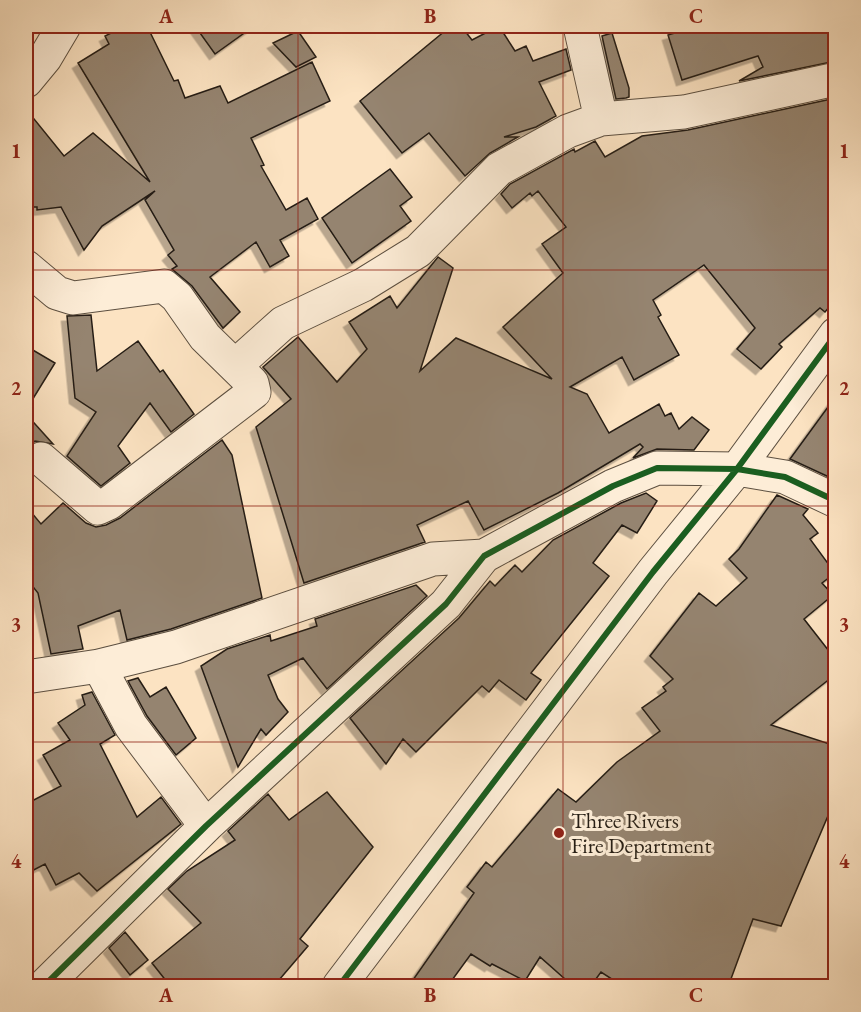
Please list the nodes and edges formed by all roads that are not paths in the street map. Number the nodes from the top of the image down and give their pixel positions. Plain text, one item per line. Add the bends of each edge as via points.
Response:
1 (64, 26) edge
2 (580, 26) edge
3 (836, 79) edge
4 (26, 81) edge
5 (601, 119) junction
6 (26, 267) edge
7 (836, 334) edge
8 (235, 366) junction
9 (41, 459) dead end
10 (737, 469) junction
11 (836, 501) edge
12 (484, 556) junction
13 (99, 666) junction
14 (26, 677) edge
15 (207, 826) junction
16 (44, 987) edge
17 (339, 987) edge

1 - 4 street
2 - 5 street
3 - 5 street via 684,112
5 - 8 street via 568,131 499,169 418,251 363,285 283,323
6 - 8 street via 57,293 73,298 164,286 177,297 205,337
7 - 10 street
8 - 9 street via 252,383 254,392 109,503 98,508 87,501
10 - 11 street via 785,477
10 - 12 street via 657,468 612,486
10 - 17 street via 653,572
12 - 13 street via 432,559 176,647
12 - 15 street via 446,604
13 - 14 street
13 - 15 street via 131,726
15 - 16 street

